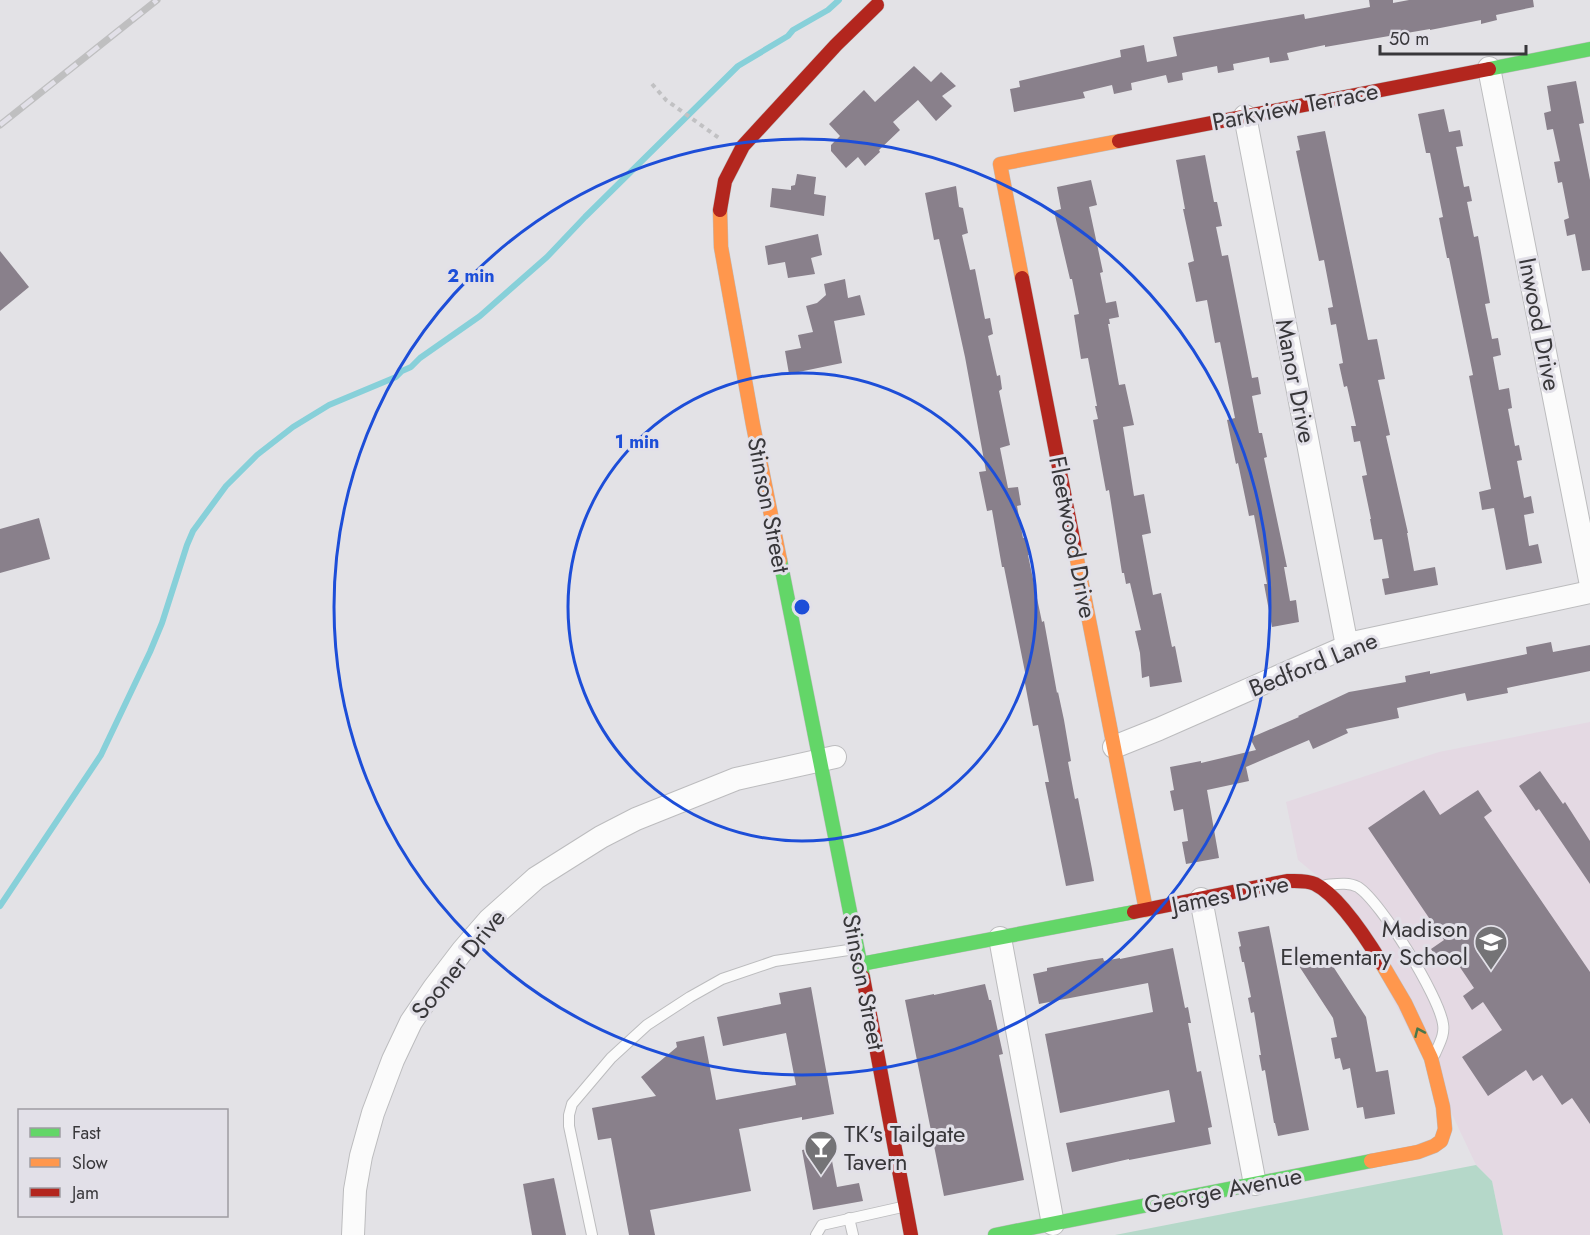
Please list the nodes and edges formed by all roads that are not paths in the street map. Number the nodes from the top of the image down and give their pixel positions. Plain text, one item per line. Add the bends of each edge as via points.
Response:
1 (881, 3) edge
2 (1590, 49) edge
3 (1490, 68) junction
4 (1245, 116) junction
5 (1000, 164) joint
6 (1590, 580) edge
7 (1590, 592) edge
8 (1347, 646) junction
9 (1114, 747) junction
10 (827, 759) junction
11 (1317, 885) junction
12 (1201, 899) junction
13 (1146, 910) junction
14 (1000, 938) junction
15 (858, 949) junction
16 (861, 964) junction
17 (1432, 1061) junction
18 (1444, 1131) joint
19 (1255, 1184) junction
20 (906, 1206) junction
21 (849, 1218) junction
22 (1053, 1224) junction
23 (353, 1235) edge
24 (592, 1235) edge
25 (816, 1235) edge
26 (853, 1235) edge
27 (911, 1235) edge
28 (995, 1235) edge

1 - 10 street, Stinson Street via 836,45 743,146 725,182 719,214 740,352
2 - 3 street, Parkview Terrace
3 - 4 street, Parkview Terrace
3 - 6 street, Inwood Drive
4 - 5 street, Parkview Terrace
4 - 8 street, Manor Drive
5 - 9 street, Fleetwood Drive
7 - 8 street, Bedford Lane
8 - 9 street, Bedford Lane
9 - 13 street, Fleetwood Drive
10 - 15 street, Stinson Street
10 - 23 street, Sooner Drive via 736,779 636,819 536,878 489,920 434,988 411,1022 393,1060 362,1156 355,1190
11 - 12 street, James Drive via 1287,881
17 -> 11 street, James Drive via 1392,979 1369,944
11 - 17 lane via 1356,886 1406,947 1443,1023 1443,1036
12 - 13 street, James Drive
12 - 19 street
13 - 14 street, James Drive
14 - 16 street, James Drive
14 - 22 street
15 - 16 street, Stinson Street
15 - 24 lane via 775,961 722,979 647,1025 611,1058 572,1104 569,1115
16 - 20 street, Stinson Street
17 - 18 street, James Drive via 1443,1107
18 - 19 street, George Avenue via 1442,1141 1422,1151
19 - 22 street, George Avenue
20 - 21 lane
20 - 27 street, Stinson Street
21 - 25 lane via 822,1225
21 - 26 lane
22 - 28 street, George Avenue

